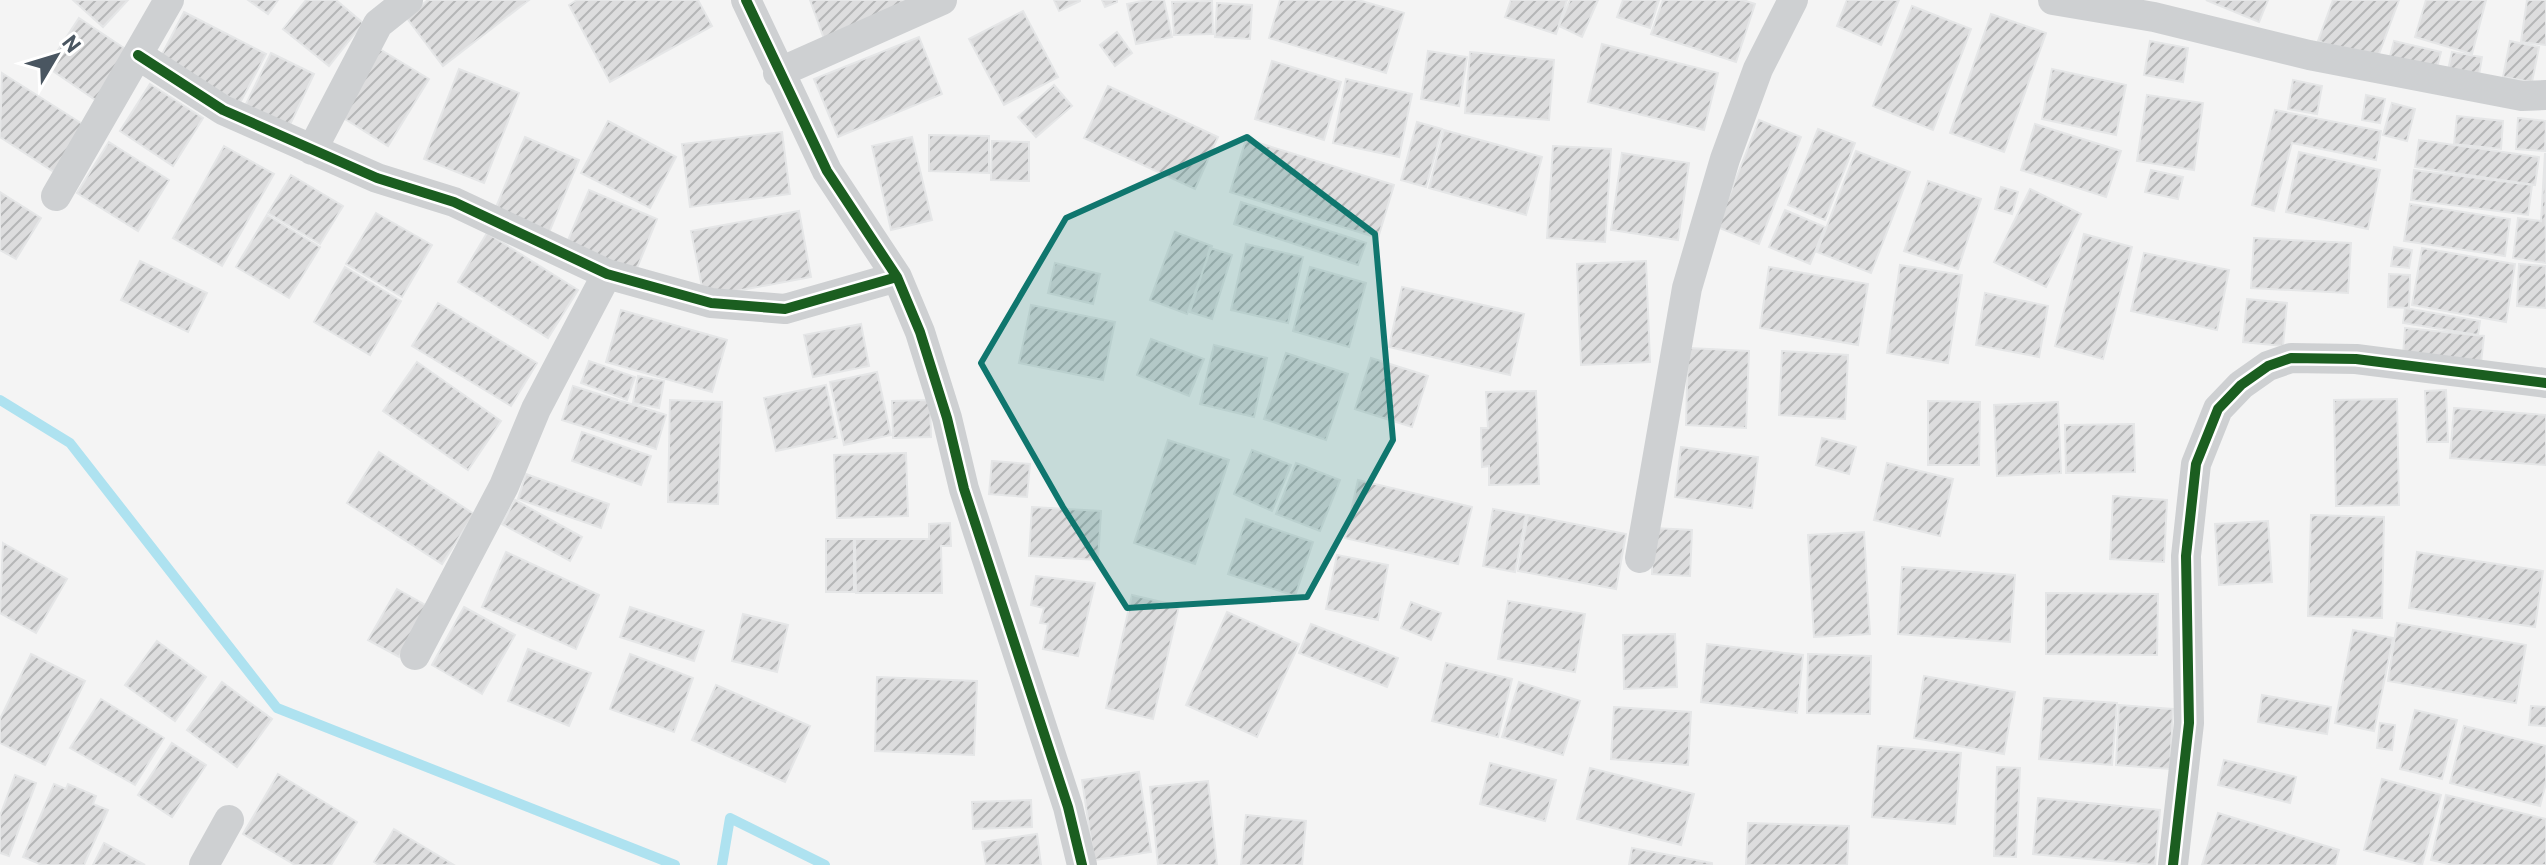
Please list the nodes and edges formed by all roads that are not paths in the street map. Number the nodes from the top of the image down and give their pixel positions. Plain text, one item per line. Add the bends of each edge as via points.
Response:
1 (169, 0) edge
2 (408, 0) edge
3 (746, 0) edge
4 (942, 0) edge
5 (1793, 0) edge
6 (2053, 0) edge
7 (138, 55) junction
8 (778, 73) junction
9 (2546, 95) edge
10 (312, 150) junction
11 (56, 196) dead end
12 (607, 274) junction
13 (897, 277) junction
14 (2546, 383) edge
15 (1640, 558) dead end
16 (415, 655) dead end
17 (229, 820) dead end
18 (204, 865) edge
19 (1082, 865) edge
20 (2173, 865) edge

1 - 7 street
2 - 10 street via 378,24
3 - 8 street
4 - 8 street
5 - 15 street via 1758,69 1687,288
6 - 9 street via 2154,17 2309,55 2522,96
7 - 10 street via 223,110
7 - 11 street
8 - 13 street via 827,171
10 - 12 street via 454,202
12 - 13 street via 711,303 785,309
12 - 16 street
13 - 19 street via 938,389 964,489 1068,807
14 - 20 street via 2356,359 2291,358 2268,366 2218,409 2196,464 2186,556 2189,723
17 - 18 street

